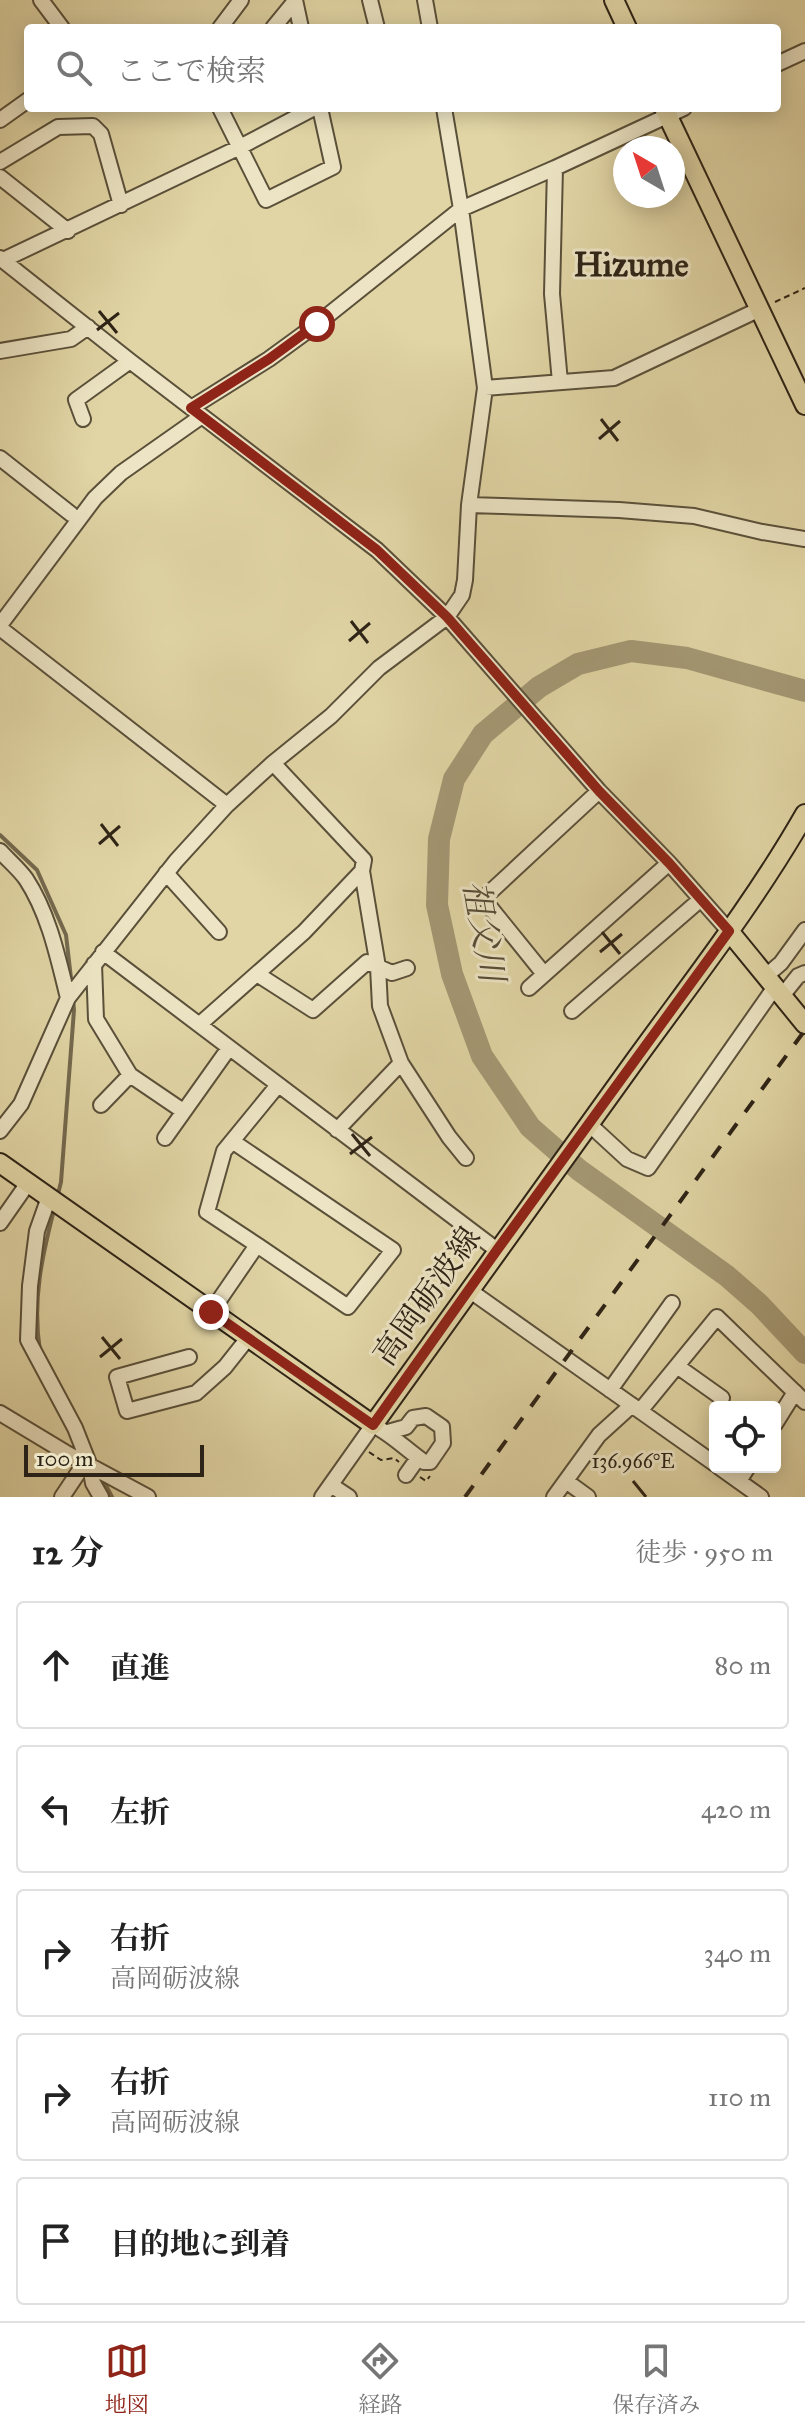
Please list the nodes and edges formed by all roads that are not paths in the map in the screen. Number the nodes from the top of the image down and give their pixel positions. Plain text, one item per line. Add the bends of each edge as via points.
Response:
1 (41, 0) edge
2 (241, 0) edge
3 (370, 0) edge
4 (425, 0) edge
5 (614, 0) edge
6 (295, 1) edge
7 (59, 24) edge
8 (223, 24) edge
9 (276, 24) edge
10 (300, 24) edge
11 (376, 24) edge
12 (429, 24) edge
13 (625, 24) edge
14 (805, 51) edge
15 (781, 62) edge
16 (24, 103) edge
17 (222, 112) edge
18 (309, 112) edge
19 (318, 112) edge
20 (445, 112) edge
21 (670, 112) edge
22 (672, 112) edge
23 (0, 120) edge
24 (240, 147) junction
25 (0, 162) edge
26 (555, 168) junction
27 (0, 177) edge
28 (121, 205) junction
29 (461, 209) junction
30 (68, 231) junction
31 (2, 259) edge
32 (760, 309) junction
33 (88, 327) junction
34 (0, 351) edge
35 (130, 361) junction
36 (560, 382) junction
37 (485, 388) junction
38 (805, 405) edge
39 (196, 412) junction
40 (83, 419) dead end
41 (0, 458) edge
42 (469, 505) junction
43 (71, 514) dead end
44 (805, 539) edge
45 (447, 617) junction
46 (0, 626) edge
47 (273, 763) junction
48 (599, 791) junction
49 (227, 805) junction
50 (805, 814) edge
51 (0, 851) edge
52 (669, 863) junction
53 (362, 871) junction
54 (166, 873) junction
55 (701, 899) junction
56 (805, 930) edge
57 (729, 931) junction
58 (219, 932) dead end
59 (99, 958) junction
60 (378, 967) junction
61 (407, 968) dead end
62 (805, 973) edge
63 (257, 974) junction
64 (544, 974) junction
65 (774, 986) junction
66 (529, 988) dead end
67 (68, 998) junction
68 (572, 1011) dead end
69 (200, 1024) junction
70 (805, 1024) edge
71 (229, 1048) junction
72 (401, 1063) junction
73 (130, 1075) junction
74 (278, 1085) junction
75 (101, 1105) dead end
76 (183, 1111) junction
77 (337, 1130) junction
78 (0, 1131) edge
79 (584, 1131) junction
80 (165, 1138) dead end
81 (232, 1141) junction
82 (466, 1158) dead end
83 (0, 1163) edge
84 (28, 1183) junction
85 (49, 1197) junction
86 (0, 1223) edge
87 (257, 1245) junction
88 (497, 1250) junction
89 (469, 1290) junction
90 (672, 1303) dead end
91 (211, 1312) junction
92 (248, 1338) junction
93 (189, 1357) dead end
94 (677, 1366) junction
95 (610, 1390) junction
96 (800, 1397) edge
97 (722, 1398) dead end
98 (636, 1408) junction
99 (0, 1413) edge
100 (781, 1418) edge
101 (380, 1428) junction
102 (709, 1460) edge
103 (87, 1465) junction
104 (725, 1473) edge
105 (566, 1481) junction
106 (743, 1489) edge
107 (326, 1491) edge
108 (62, 1497) edge
109 (101, 1497) edge
110 (148, 1497) edge
111 (349, 1497) edge
112 (554, 1497) edge
113 (588, 1497) edge
114 (761, 1497) edge

1 - 7 street
2 - 8 street
3 - 11 street
4 - 12 street
5 - 13 main road
6 - 9 street
6 - 10 street
14 - 15 street
16 - 23 street
17 - 24 street
18 - 24 street
19 - 24 street via 333,167 266,200
20 - 29 street
21 - 26 street
22 - 32 main road
24 - 28 street
25 - 28 street via 58,127 93,126 101,134
26 - 29 street
26 - 36 street via 552,294
27 - 30 street
28 - 30 street
29 - 37 street
29 - 39 street
30 - 31 street
31 - 33 street
32 - 36 street via 614,378
32 - 38 main road
33 - 34 street via 71,339
33 - 35 street
35 - 39 street
35 - 40 street via 76,400
36 - 37 street
37 - 42 street
39 - 45 street via 377,550
39 - 46 street via 95,498
41 - 43 street
42 - 44 street via 694,516
42 - 45 street via 462,595
45 - 47 street via 379,668
45 - 48 street
46 - 49 street
47 - 49 street
47 - 53 street via 364,860
48 - 52 street
48 - 64 street via 486,896
49 - 54 street
50 - 57 main road, 高岡砺波線
51 - 67 street via 25,877 40,905
52 - 55 street
52 - 64 street
53 - 60 street
53 - 63 street
54 - 58 street
54 - 59 street
55 - 57 street
55 - 68 street
56 - 65 street via 781,963
57 - 65 main road
57 - 79 main road, 高岡砺波線
59 - 67 street
59 - 69 street
59 - 73 street via 96,1019
60 - 61 street via 392,973
60 - 63 street via 367,962 313,1010
60 - 72 street via 380,1006
62 - 65 street
63 - 69 street
64 - 66 street
65 - 70 main road
65 - 79 street via 648,1168
67 - 78 street via 21,1104
69 - 71 street
71 - 74 street
71 - 76 street
72 - 77 street
72 - 82 street
73 - 75 street
73 - 76 street
74 - 77 street
74 - 81 street
76 - 80 street
77 - 88 street
79 - 88 main road, 高岡砺波線
81 - 87 street via 224,1151 207,1212
81 - 87 street via 393,1250 348,1307
83 - 84 main road
84 - 85 main road
84 - 86 street
85 - 91 main road
85 - 103 street via 37,1231 28,1340 75,1428
87 - 91 street
88 - 89 main road, 高岡砺波線
89 - 95 street
89 - 101 main road, 高岡砺波線
90 - 95 street
91 - 92 main road
92 - 93 street via 196,1393 127,1411 117,1377
92 - 101 main road
94 - 96 street via 717,1317
94 - 97 street
94 - 98 street
95 - 98 street
96 - 100 street
98 - 102 street
98 - 105 street via 599,1435
99 - 103 street
101 - 101 street via 406,1427 413,1418 426,1416 442,1427 443,1443 430,1462 411,1468
101 - 107 street
103 - 108 street
103 - 109 street
103 - 110 street
104 - 106 street
105 - 112 street
105 - 113 street
106 - 114 street
107 - 111 street

